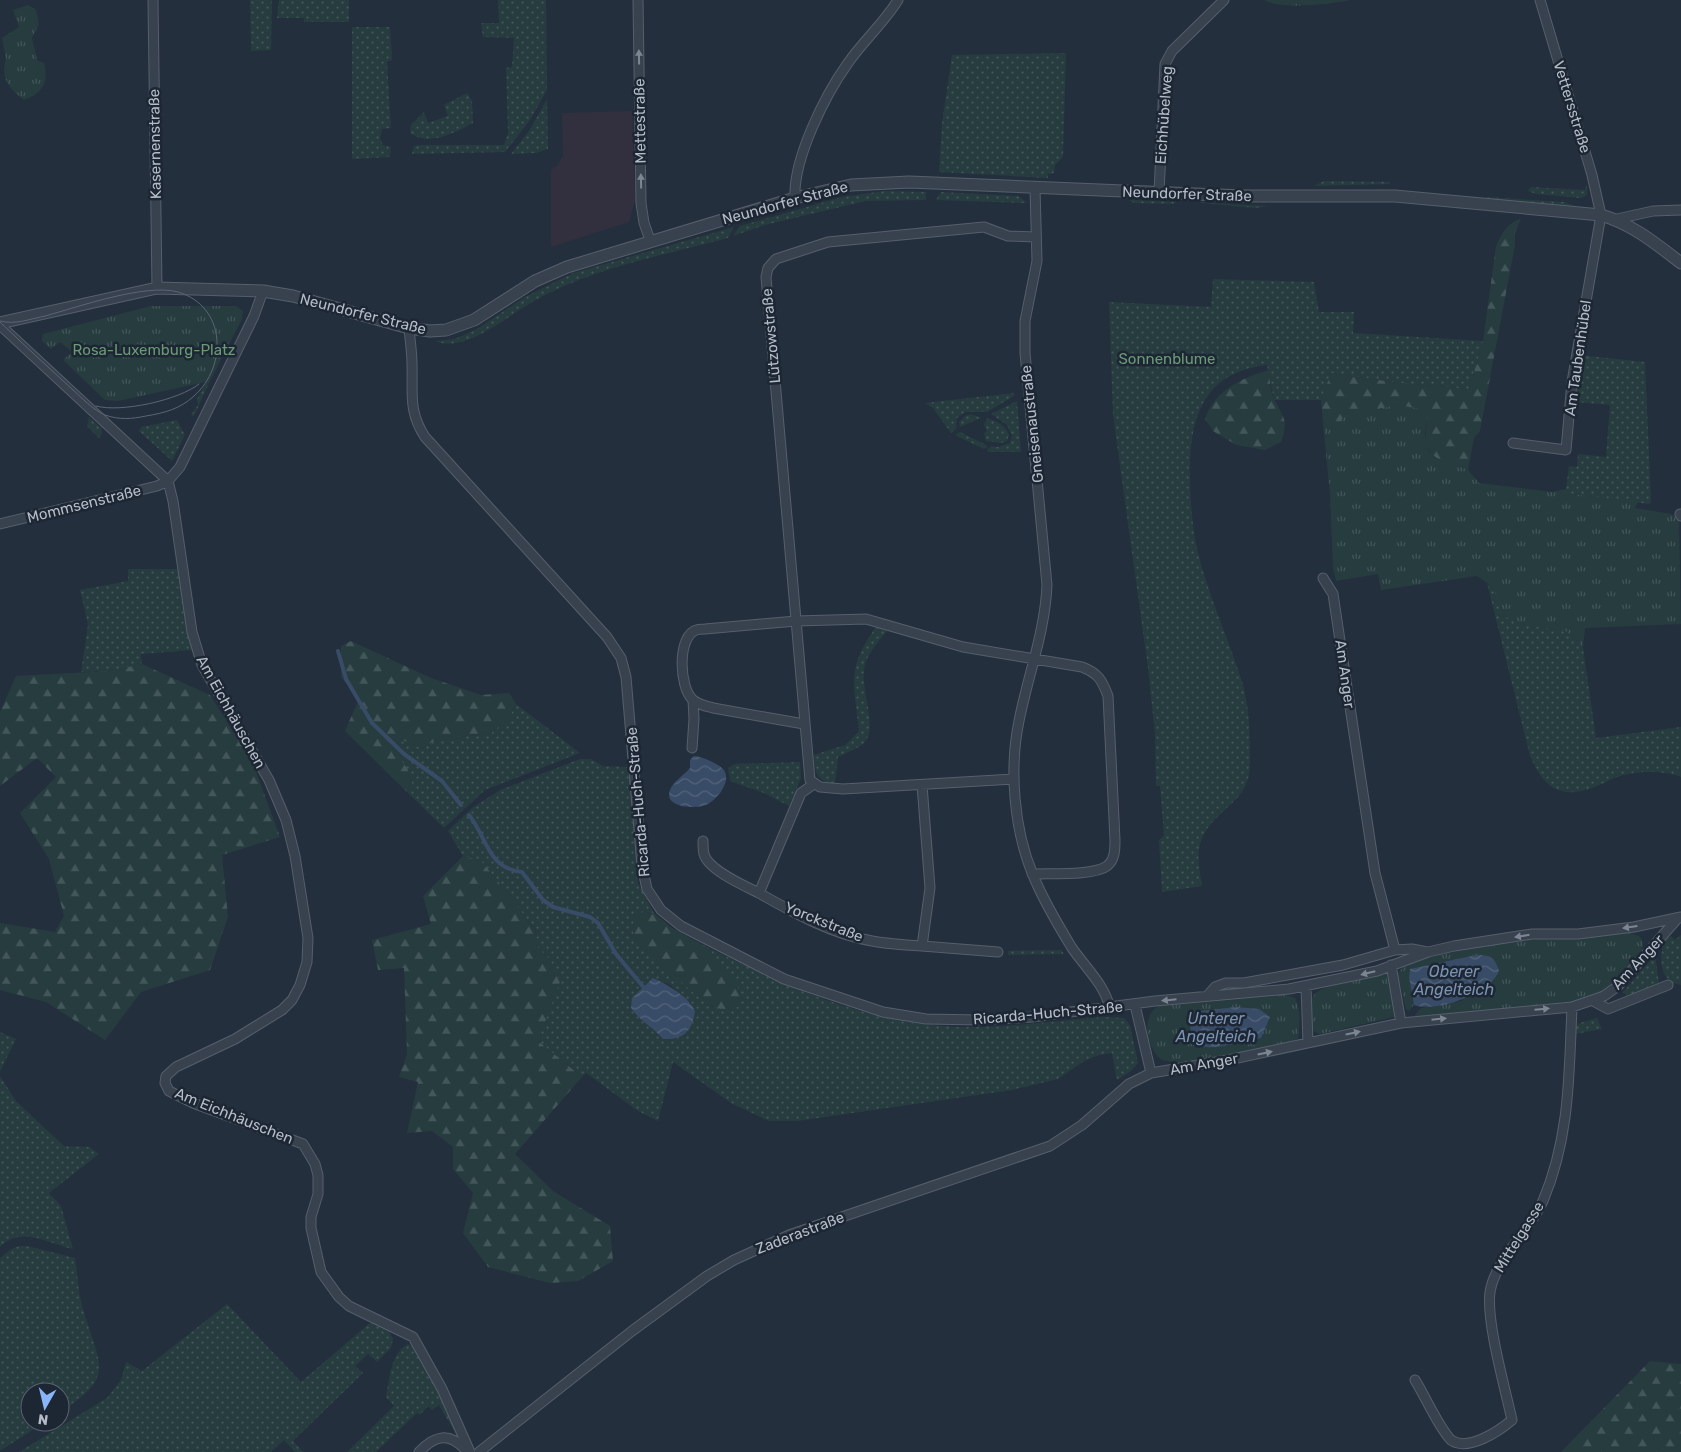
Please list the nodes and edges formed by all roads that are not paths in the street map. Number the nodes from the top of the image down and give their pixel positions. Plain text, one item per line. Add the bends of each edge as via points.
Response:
1 (153, 0) edge
2 (638, 0) edge
3 (898, 0) edge
4 (1224, 0) edge
5 (1540, 0) edge
6 (1036, 188) junction
7 (1159, 193) junction
8 (795, 198) junction
9 (1681, 210) edge
10 (1601, 215) junction
11 (1617, 219) junction
12 (1036, 237) junction
13 (650, 240) junction
14 (1681, 263) edge
15 (156, 288) junction
16 (263, 291) junction
17 (0, 324) edge
18 (408, 328) junction
19 (1514, 443) dead end
20 (168, 480) junction
21 (0, 524) edge
22 (1323, 578) dead end
23 (796, 621) junction
24 (1036, 660) junction
25 (693, 700) junction
26 (804, 724) junction
27 (692, 748) dead end
28 (1014, 779) junction
29 (812, 782) junction
30 (922, 785) junction
31 (703, 841) dead end
32 (1032, 874) junction
33 (759, 893) junction
34 (1680, 918) edge
35 (922, 946) junction
36 (1394, 950) junction
37 (998, 952) dead end
38 (1428, 952) junction
39 (1391, 965) junction
40 (1668, 985) dead end
41 (1306, 986) junction
42 (1208, 996) junction
43 (1593, 1001) junction
44 (1135, 1005) junction
45 (1572, 1007) junction
46 (1110, 1008) junction
47 (1402, 1023) junction
48 (1308, 1043) junction
49 (1151, 1073) junction
50 (1416, 1380) dead end
51 (419, 1452) edge
52 (469, 1452) edge
53 (478, 1452) edge

1 - 15 street, Kasernenstraße
13 -> 2 street, Mettestraße via 641,203
3 - 8 street via 848,63 830,94 804,153
4 - 7 street, Eichhübelweg via 1172,50 1166,64
5 - 10 street, Vettersstraße
6 - 7 street, Neundorfer Straße
6 - 8 street, Neundorfer Straße via 869,183
6 - 12 street, Gneisenaustraße
7 - 10 street, Neundorfer Straße via 1395,196
8 - 13 street, Neundorfer Straße
9 - 11 street via 1653,211
10 - 11 street, Neundorfer Straße
10 - 19 street, Am Taubenhübel via 1572,382 1566,450
11 - 14 street, Neundorfer Straße via 1632,226
12 - 23 street, Lützowstraße via 1008,236 984,226 828,242 776,260 768,268 766,277
12 - 24 street, Gneisenaustraße via 1037,261 1025,321 1025,353 1047,584
13 - 18 street, Neundorfer Straße via 567,266 461,326 435,331
15 - 16 street, Neundorfer Straße
15 - 17 street, Neundorfer Straße
16 - 18 street, Neundorfer Straße via 293,296
16 - 20 street via 254,316 180,467
17 - 20 street
18 - 46 street, Ricarda-Huch-Straße via 412,405 416,422 425,437 607,637 621,658 626,677 642,866 646,889 660,910 681,926 784,979 883,1012 926,1019 980,1020
20 - 21 street, Mommsenstraße via 120,496
20 - 52 street, Am Eichhäuschen via 192,632 202,665 269,780 286,820 308,938 307,962 292,1000 282,1010 235,1039 176,1067 166,1076 165,1083 169,1091 193,1103 303,1144 315,1164 320,1184 310,1228 321,1272 349,1306 412,1337 442,1389
22 - 36 street, Am Anger via 1333,594 1370,846
23 - 24 street via 866,619 963,647
23 - 25 street via 694,631 682,648 687,692
23 - 26 street, Lützowstraße
24 - 28 street, Gneisenaustraße via 1018,724
24 - 32 street via 1082,667 1095,672 1102,680 1108,696 1116,840 1114,858 1107,866 1095,871
25 - 26 street via 714,708
25 - 27 street
26 - 29 street, Lützowstraße
28 - 30 street
28 - 32 street, Gneisenaustraße via 1019,822
29 - 30 street via 843,790
29 - 33 street via 801,792
30 - 35 street via 930,888
31 - 33 street, Yorckstraße via 704,855 711,864
32 - 46 street, Gneisenaustraße via 1059,926 1099,982
33 - 35 street, Yorckstraße via 800,916 841,932 871,941
34 -> 38 street, Am Anger via 1578,934 1532,934
34 - 43 street, Am Anger via 1618,986
35 - 37 street, Yorckstraße
36 - 38 street, Am Anger
36 - 42 street, Am Anger via 1343,965 1244,983 1226,983 1215,987
38 - 39 street, Am Anger
39 -> 41 street, Am Anger
39 - 47 street
40 - 43 street via 1608,1009
41 - 42 street, Am Anger
41 - 48 street
42 -> 44 street, Am Anger
43 - 45 street, Am Anger
44 - 46 street, Ricarda-Huch-Straße
44 - 49 street, Am Anger
47 -> 45 street, Am Anger
45 - 50 street, Mittelgasse via 1568,1113 1552,1176 1528,1229 1493,1277 1490,1294 1492,1324 1512,1420 1501,1430 1464,1446 1452,1440
48 -> 47 street, Am Anger
49 -> 48 street, Am Anger
49 - 53 street, Zaderastraße via 1129,1084 1082,1125 1050,1146 789,1235 734,1260 639,1326
51 - 52 street via 433,1440 443,1437 458,1441

